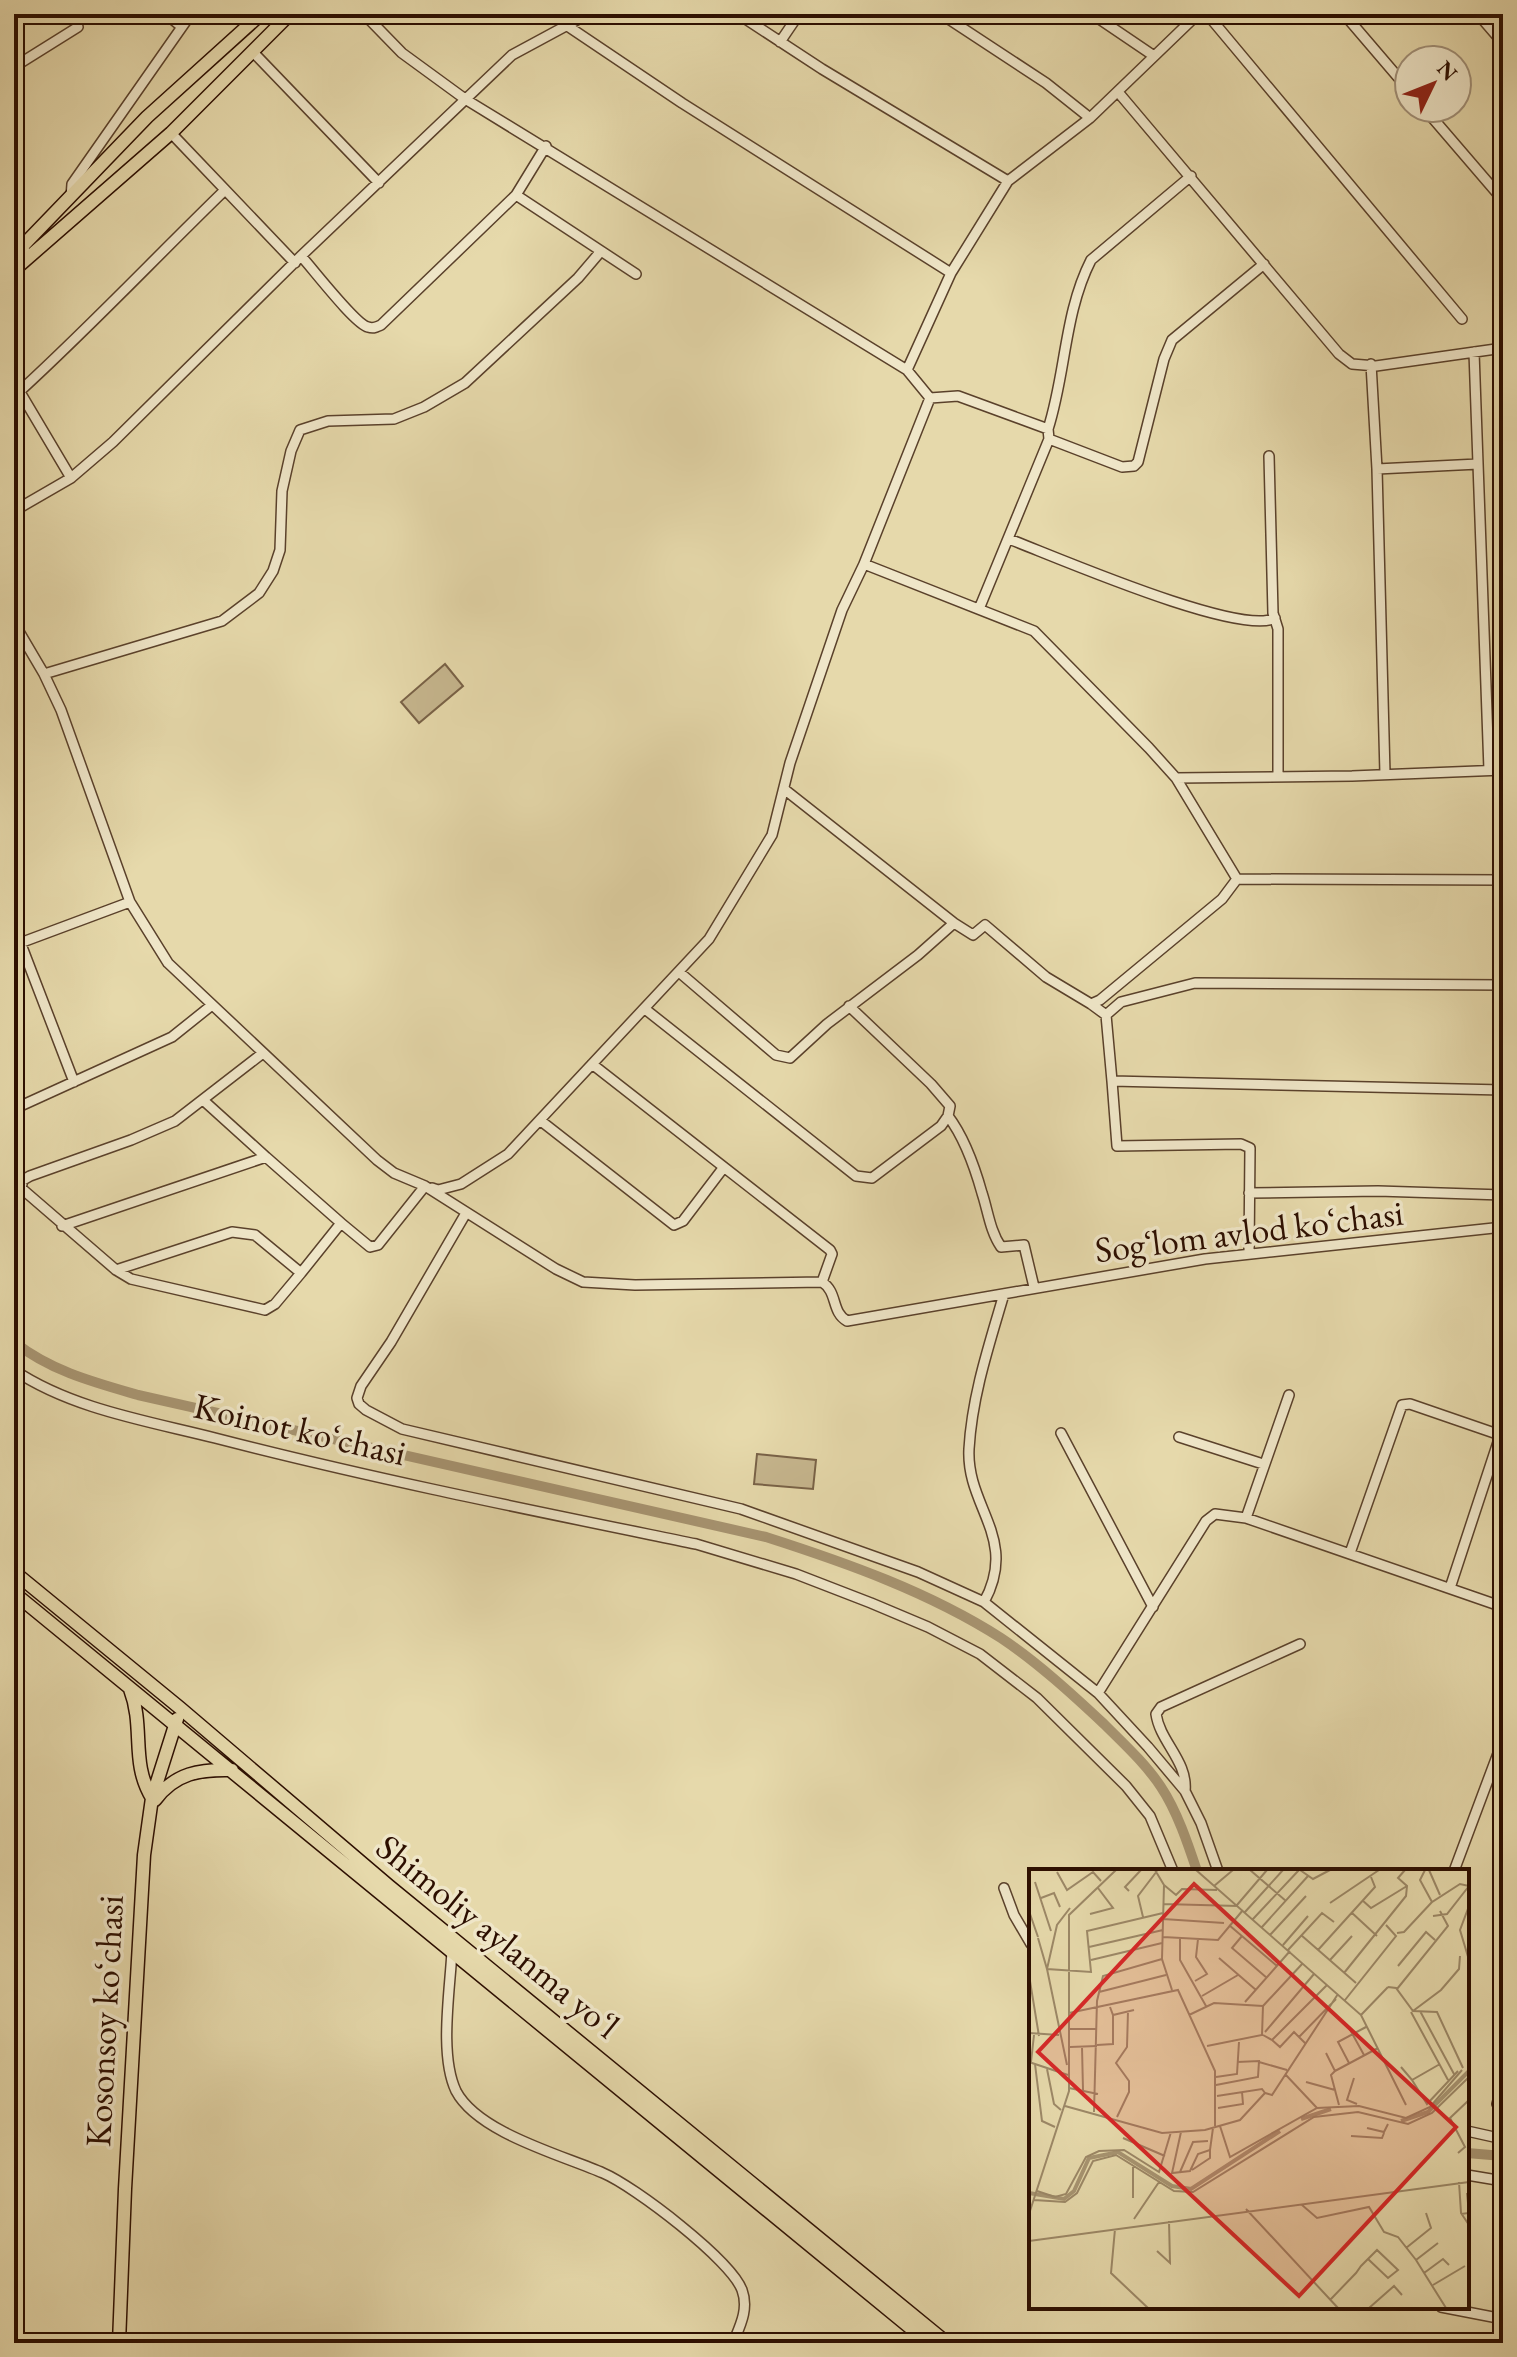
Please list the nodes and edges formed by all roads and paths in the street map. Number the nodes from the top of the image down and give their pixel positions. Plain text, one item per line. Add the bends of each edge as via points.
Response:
1 (166, 14) edge
2 (191, 14) edge
3 (261, 14) edge
4 (290, 14) edge
5 (364, 14) edge
6 (588, 14) edge
7 (738, 14) edge
8 (799, 14) edge
9 (1092, 14) edge
10 (1198, 14) edge
11 (1207, 14) edge
12 (1344, 14) edge
13 (1478, 14) edge
14 (943, 15) edge
15 (78, 27) dead end
16 (182, 27) junction
17 (569, 27) junction
18 (780, 42) junction
19 (1503, 43) edge
20 (252, 51) junction
21 (1154, 56) junction
22 (14, 67) edge
23 (1393, 71) edge
24 (1118, 92) junction
25 (465, 99) junction
26 (1090, 118) junction
27 (1438, 124) edge
28 (171, 133) junction
29 (546, 146) junction
30 (1191, 176) junction
31 (1008, 181) junction
32 (379, 183) junction
33 (225, 190) junction
34 (516, 195) junction
35 (71, 198) junction
36 (1503, 200) edge
37 (14, 229) edge
38 (601, 251) junction
39 (22, 252) edge
40 (298, 259) junction
41 (1264, 264) junction
42 (14, 270) edge
43 (951, 273) junction
44 (636, 274) dead end
45 (1462, 319) dead end
46 (1503, 348) edge
47 (1474, 352) junction
48 (1371, 364) junction
49 (907, 370) junction
50 (17, 387) edge
51 (930, 398) junction
52 (1049, 434) junction
53 (1269, 456) dead end
54 (1478, 464) junction
55 (1377, 469) junction
56 (71, 478) junction
57 (14, 511) edge
58 (1009, 539) junction
59 (864, 564) junction
60 (979, 609) junction
61 (1275, 618) junction
62 (14, 623) edge
63 (44, 674) junction
64 (1489, 770) junction
65 (1503, 770) edge
66 (1385, 774) junction
67 (1278, 776) junction
68 (1176, 778) junction
69 (784, 789) junction
70 (1237, 879) junction
71 (1503, 880) edge
72 (130, 902) junction
73 (954, 923) junction
74 (14, 926) edge
75 (20, 943) junction
76 (679, 972) junction
77 (1503, 985) edge
78 (1091, 1004) junction
79 (212, 1005) junction
80 (849, 1006) junction
81 (645, 1009) junction
82 (1106, 1015) junction
83 (263, 1053) junction
84 (592, 1064) junction
85 (1112, 1081) junction
86 (74, 1082) junction
87 (1503, 1090) edge
88 (203, 1100) junction
89 (14, 1109) edge
90 (948, 1116) junction
91 (541, 1121) junction
92 (266, 1157) junction
93 (724, 1167) junction
94 (425, 1186) junction
95 (1249, 1193) junction
96 (1503, 1195) edge
97 (466, 1213) junction
98 (341, 1223) junction
99 (62, 1226) junction
100 (1503, 1227) edge
101 (1249, 1253) junction
102 (116, 1270) junction
103 (301, 1273) junction
104 (822, 1282) junction
105 (1034, 1287) junction
106 (1004, 1294) junction
107 (14, 1370) edge
108 (1289, 1395) dead end
109 (1061, 1433) dead end
110 (1502, 1433) edge
111 (1179, 1437) dead end
112 (1263, 1464) junction
113 (1246, 1518) junction
114 (1350, 1553) junction
115 (14, 1572) edge
116 (1450, 1588) junction
117 (14, 1593) edge
118 (984, 1602) junction
119 (1153, 1607) junction
120 (1503, 1607) edge
121 (1300, 1644) dead end
122 (129, 1686) junction
123 (1098, 1693) junction
124 (180, 1708) junction
125 (176, 1724) junction
126 (1503, 1740) edge
127 (232, 1770) junction
128 (1185, 1791) junction
129 (152, 1802) junction
130 (1172, 1869) edge
131 (1217, 1869) edge
132 (1455, 1869) edge
133 (1004, 1888) dead end
134 (1029, 1941) edge
135 (452, 1951) junction
136 (1503, 2084) edge
137 (1503, 2110) edge
138 (1469, 2131) edge
139 (1503, 2139) edge
140 (1469, 2175) edge
141 (1503, 2181) edge
142 (757, 2195) junction
143 (1451, 2309) edge
144 (1503, 2319) edge
145 (119, 2343) edge
146 (733, 2343) edge
147 (929, 2343) edge
148 (947, 2343) edge

1 - 16 street
2 - 16 street
3 - 35 main road via 147,117
4 - 20 main road
5 - 25 street via 402,53
6 - 17 street
7 - 18 street
8 - 18 street
9 - 21 street
10 - 21 street
11 - 45 street
12 - 23 street
13 - 19 street
14 - 26 street
15 - 22 street
16 - 35 street via 72,184
17 - 25 street via 512,55
17 - 43 street
18 - 31 street
20 - 28 main road
20 - 32 street
21 - 24 street
24 - 26 street
24 - 30 street
25 - 29 street
25 - 32 street
26 - 31 street
27 - 36 street
28 - 33 street
28 - 39 main road
29 - 34 street
29 - 49 street
30 - 41 street
30 - 52 street via 1091,260 1072,310
31 - 43 street
32 - 40 street
33 - 40 street
33 - 50 street via 87,330
34 - 38 street
34 - 40 street via 374,328 366,327
35 - 39 main road
37 - 39 street
38 - 44 street
38 - 63 street via 465,383 394,419 328,421 300,430 282,491 280,550 259,593 222,621
39 - 42 main road
40 - 56 street
41 - 48 street via 1339,354 1352,364
41 - 52 street via 1172,340 1134,466 1122,467
43 - 49 street
46 - 47 street
47 - 48 street
47 - 54 street
48 - 55 street
49 - 51 street
50 - 56 street
51 - 52 street via 958,396
51 - 59 street
52 - 58 street
53 - 61 street
54 - 55 street
54 - 64 street
55 - 66 street
56 - 57 street
58 - 60 street
58 - 61 street via 1204,612 1254,622
59 - 60 street
59 - 69 street via 823,663
60 - 68 street via 1034,631
61 - 67 street
62 - 63 street
63 - 72 street
64 - 65 street
64 - 66 street
66 - 67 street
67 - 68 street
68 - 70 street
69 - 73 street
69 - 76 street via 772,835 709,939
70 - 71 street
70 - 78 street via 1222,899
72 - 75 street
72 - 79 street via 168,963
73 - 78 street via 973,935 985,925 1046,977
73 - 80 street
74 - 75 street
75 - 86 street
76 - 80 street via 783,1058 794,1055
76 - 81 street
77 - 82 street via 1195,983 1121,1002
78 - 82 street
79 - 83 street
79 - 86 street via 180,1033
80 - 90 street via 944,1098 950,1106
81 - 84 street
81 - 90 street via 856,1176 872,1178 882,1172
82 - 85 street
83 - 88 street
83 - 94 street via 366,1151 394,1173
84 - 91 street
84 - 93 street
85 - 87 street
85 - 95 street via 1117,1146 1246,1145 1251,1151
86 - 89 street
88 - 92 street
88 - 99 street via 157,1130 23,1180 23,1191
90 - 105 street via 982,1189 994,1237 1001,1247 1024,1245
91 - 93 street via 674,1225 683,1221
91 - 94 street via 508,1154 461,1184 438,1190
92 - 98 street
92 - 99 street
93 - 104 street via 830,1250
94 - 97 street
94 - 98 street via 375,1247
95 - 96 street
95 - 101 street
97 - 104 street via 583,1282
97 - 118 street via 361,1386 361,1406 412,1431 741,1509 918,1572
98 - 103 street
99 - 102 street
100 - 101 street, Sogʻlom avlod koʻchasi
101 - 105 street, Sogʻlom avlod koʻchasi
102 - 103 street via 232,1232 255,1235
102 - 103 street via 131,1279 265,1310
104 - 106 street, Sogʻlom avlod koʻchasi via 847,1321
105 - 106 street, Sogʻlom avlod koʻchasi
106 - 118 street via 974,1402 969,1450 997,1554 995,1583
107 - 130 street, Koinot koʻchasi via 79,1402 304,1461 696,1544 796,1574 928,1627 980,1654 1037,1698 1126,1786 1150,1816
108 - 112 street
109 - 119 street
110 - 114 street via 1402,1405
110 - 116 street
111 - 112 street
112 - 113 street
113 - 114 street
113 - 119 street via 1210,1516
114 - 116 street
115 - 124 main road, Shimoliy aylanma yoʻl
116 - 120 street
117 - 122 main road, Shimoliy aylanma yoʻl
118 - 123 street
119 - 123 street
121 - 128 street via 1161,1707 1157,1724 1187,1776
122 - 125 main road, Shimoliy aylanma yoʻl
122 - 129 main road via 139,1716 139,1772
123 - 128 street
124 - 125 main road, Kosonsoy koʻchasi
124 - 142 main road, Shimoliy aylanma yoʻl
125 - 127 main road, Shimoliy aylanma yoʻl
125 - 129 main road, Kosonsoy koʻchasi
126 - 132 street
127 - 129 main road via 181,1776
127 - 135 main road, Shimoliy aylanma yoʻl
128 - 131 street
129 - 145 main road, Kosonsoy koʻchasi via 139,1931
133 - 134 street
135 - 142 main road, Shimoliy aylanma yoʻl
135 - 146 street via 448,2066 458,2095 504,2132 630,2188 707,2250 741,2288 744,2309
136 - 137 street via 1497,2104
138 - 139 street
140 - 141 street
142 - 147 main road, Shimoliy aylanma yoʻl
142 - 148 main road, Shimoliy aylanma yoʻl
143 - 144 street

